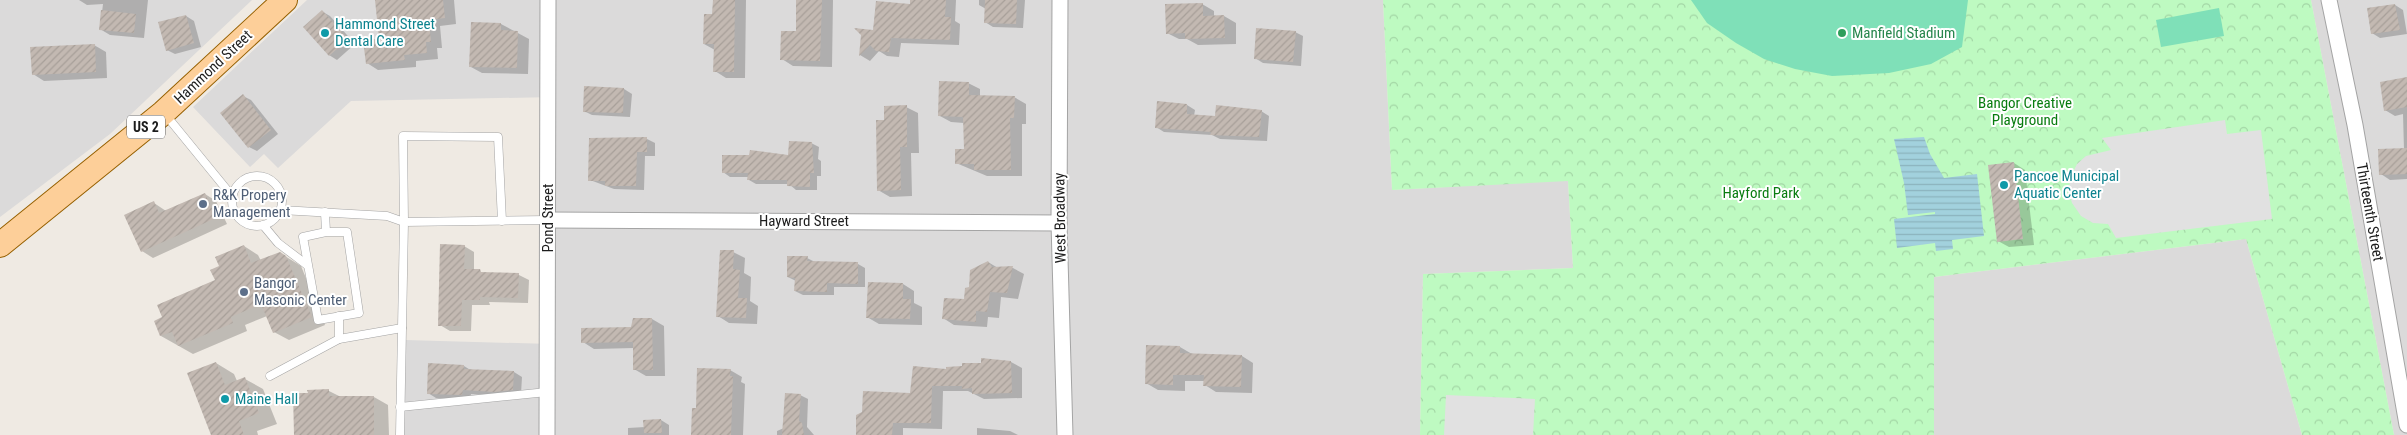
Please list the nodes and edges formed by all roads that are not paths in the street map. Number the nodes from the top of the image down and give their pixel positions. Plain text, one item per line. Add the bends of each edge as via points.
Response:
1 (285, 0) edge
2 (548, 0) edge
3 (1060, 0) edge
4 (2328, 0) edge
5 (164, 113) junction
6 (232, 196) junction
7 (281, 210) junction
8 (325, 212) junction
9 (502, 220) junction
10 (548, 220) junction
11 (404, 222) junction
12 (1059, 223) junction
13 (263, 225) junction
14 (326, 232) junction
15 (0, 245) edge
16 (307, 265) junction
17 (340, 316) junction
18 (402, 328) junction
19 (338, 339) junction
20 (270, 376) dead end
21 (547, 392) junction
22 (400, 407) junction
23 (2407, 425) edge
24 (400, 435) edge
25 (547, 435) edge
26 (1065, 435) edge

1 - 5 main road, Hammond Street / US 2
2 - 10 street, Pond Street
3 - 12 street, West Broadway
4 - 23 street, Thirteenth Street via 2355,125
5 - 6 lane
5 - 15 main road, Hammond Street / US 2
6 - 7 lane via 240,182 256,175 264,176 278,186 283,201
6 - 13 lane via 240,219 255,226
7 - 8 lane
7 - 13 lane
8 - 11 lane via 386,216
8 - 14 lane
9 - 10 lane
9 - 11 lane
9 - 11 lane via 498,137 403,136
10 - 12 street, Hayward Street
10 - 21 street, Pond Street
11 - 18 lane
12 - 26 street, West Broadway
13 - 16 lane via 278,243
14 - 16 lane via 303,237
14 - 17 lane via 347,232 359,313
16 - 17 lane via 318,320
17 - 19 lane
18 - 19 lane
18 - 22 lane
19 - 20 lane
21 - 22 lane
21 - 25 street, Pond Street
22 - 24 lane

